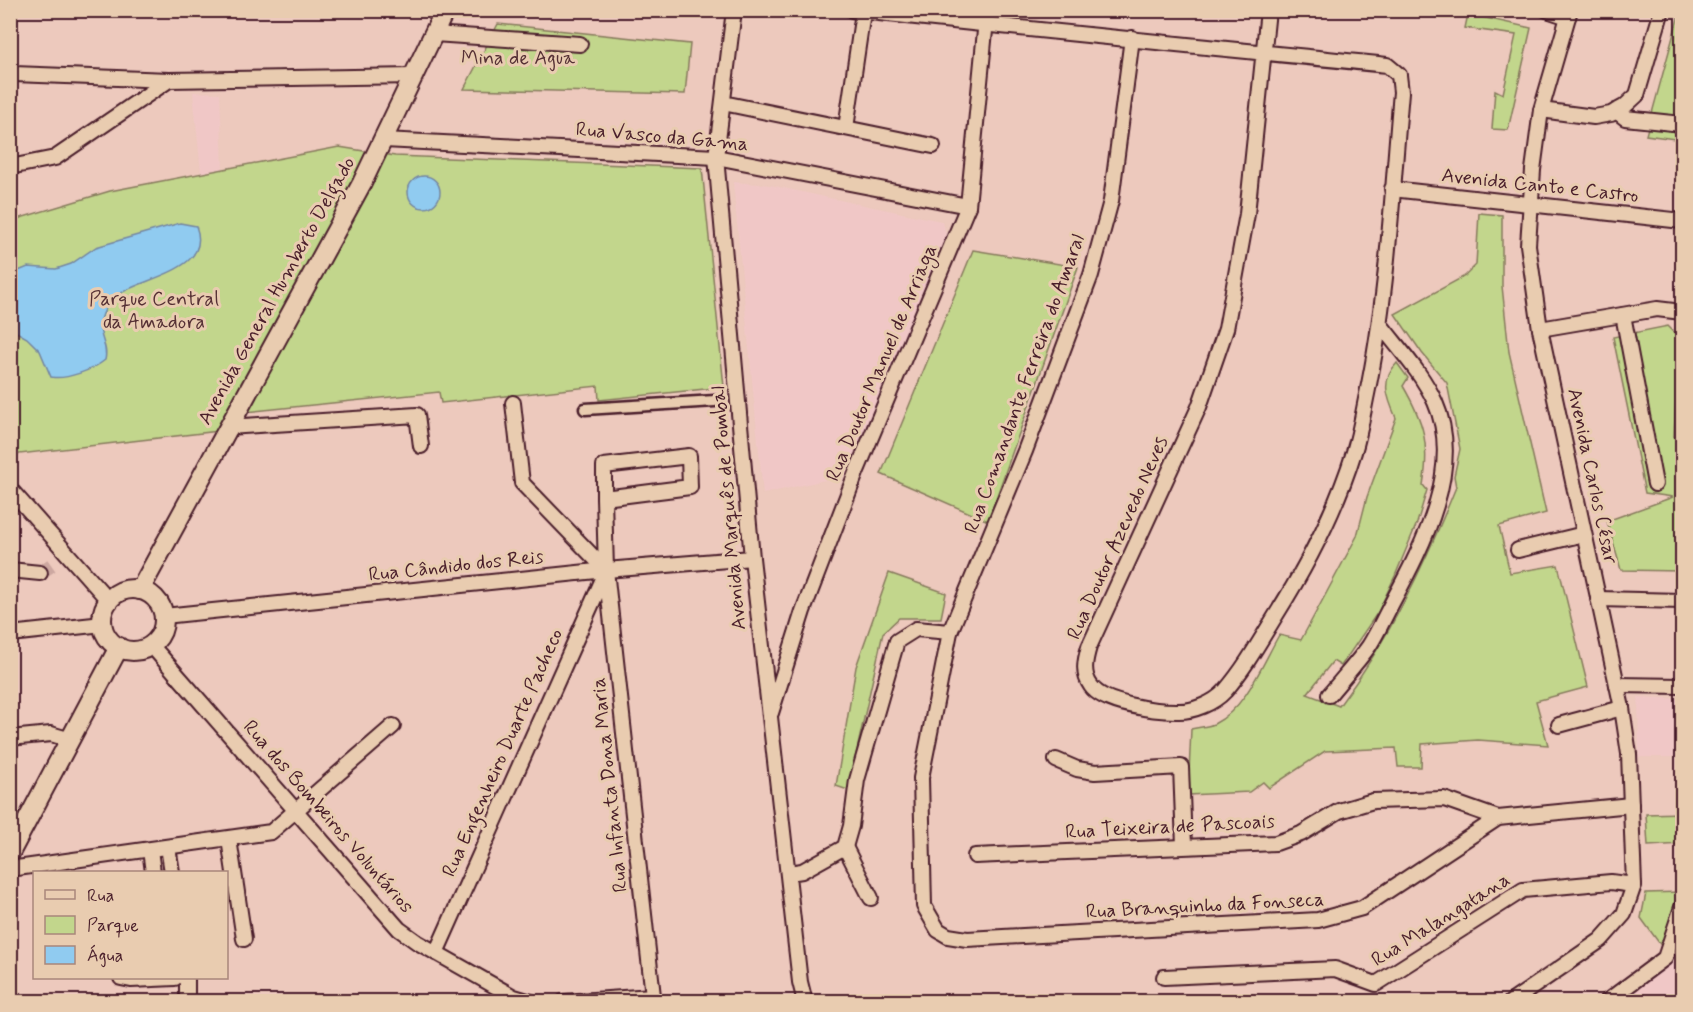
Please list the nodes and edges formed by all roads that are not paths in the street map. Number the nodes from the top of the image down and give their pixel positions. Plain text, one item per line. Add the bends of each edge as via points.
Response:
1 (445, 10) edge
2 (734, 10) edge
3 (987, 10) edge
4 (1268, 10) edge
5 (1547, 10) edge
6 (1662, 10) edge
7 (858, 11) edge
8 (1569, 14) edge
9 (985, 25) junction
10 (434, 34) junction
11 (1132, 38) junction
12 (580, 44) dead end
13 (1264, 53) junction
14 (14, 74) dead end
15 (414, 76) junction
16 (169, 80) junction
17 (723, 102) junction
18 (1541, 110) junction
19 (1616, 111) junction
20 (1683, 124) edge
21 (846, 128) junction
22 (384, 140) junction
23 (933, 146) dead end
24 (716, 158) junction
25 (10, 167) edge
26 (1392, 189) junction
27 (1530, 205) junction
28 (968, 206) junction
29 (1683, 221) edge
30 (1683, 312) edge
31 (1623, 315) junction
32 (1380, 324) junction
33 (1540, 329) junction
34 (715, 401) dead end
35 (513, 403) dead end
36 (585, 409) dead end
37 (228, 427) junction
38 (421, 446) dead end
39 (1655, 484) dead end
40 (10, 489) edge
41 (604, 498) junction
42 (1584, 534) junction
43 (1518, 550) dead end
44 (752, 558) junction
45 (10, 570) edge
46 (606, 570) junction
47 (40, 573) tunnel mouth
48 (140, 590) junction
49 (1598, 599) junction
50 (109, 601) junction
51 (1683, 601) edge
52 (164, 616) junction
53 (103, 624) junction
54 (951, 632) junction
55 (10, 634) edge
56 (151, 645) junction
57 (119, 647) junction
58 (1617, 685) junction
59 (1683, 686) edge
60 (1329, 695) dead end
61 (1622, 708) junction
62 (769, 721) junction
63 (1559, 725) dead end
64 (393, 726) dead end
65 (10, 738) edge
66 (71, 740) junction
67 (1056, 760) dead end
68 (1631, 805) junction
69 (295, 812) junction
70 (1498, 818) junction
71 (229, 839) junction
72 (1184, 846) junction
73 (845, 847) junction
74 (168, 848) junction
75 (150, 850) junction
76 (10, 853) edge
77 (975, 856) dead end
78 (86, 866) edge
79 (10, 869) edge
80 (153, 871) edge
81 (172, 871) edge
82 (789, 873) junction
83 (1634, 885) junction
84 (871, 898) dead end
85 (1683, 907) edge
86 (244, 939) dead end
87 (967, 939) joint
88 (436, 953) junction
89 (1164, 977) dead end
90 (187, 979) edge
91 (653, 999) edge
92 (188, 1002) edge
93 (531, 1002) edge
94 (563, 1002) edge
95 (805, 1002) edge
96 (1511, 1002) edge
97 (1606, 1002) edge

1 - 10 street, Avenida General Humberto Delgado
2 - 17 street, Avenida Marquês de Pombal
3 - 9 street, Rua Doutor Manuel de Arriaga
4 - 13 street
5 - 8 street
6 - 19 street via 1637,95
7 - 9 street
7 - 21 street
8 - 18 street, Avenida Carlos César
9 - 11 street
9 - 28 street, Rua Doutor Manuel de Arriaga
10 - 12 street
10 - 15 street, Avenida General Humberto Delgado
11 - 13 street
11 - 54 street, Rua Comandante Ferreira do Amaral via 1111,201 1091,275
13 - 26 street, Rua Doutor Azevedo Neves via 1387,65 1394,69 1401,92
13 - 32 street, Rua Doutor Azevedo Neves via 1247,214 1226,329 1199,407 1089,647 1086,676 1099,694 1130,705 1177,712 1205,705 1224,692 1306,567 1328,521 1355,451
14 - 16 street
15 - 16 street
15 - 22 street, Avenida General Humberto Delgado
16 - 25 street via 55,158
17 - 21 street
17 - 24 street, Avenida Marquês de Pombal
18 - 19 street via 1594,117
18 - 27 street, Avenida Carlos César
19 - 20 street via 1624,118
21 - 23 street
22 - 24 street, Rua Vasco da Gama
22 - 37 street, Avenida General Humberto Delgado
24 - 28 street, Rua Vasco da Gama
24 - 44 street, Avenida Marquês de Pombal
26 - 27 street, Avenida Canto e Castro
26 - 32 street, Rua Doutor Azevedo Neves
27 - 29 street, Avenida Canto e Castro
27 - 33 street, Avenida Carlos César via 1528,246
28 - 62 street, Rua Doutor Manuel de Arriaga via 856,473 803,611
30 - 31 street via 1657,309
31 - 33 street
31 - 39 street
32 - 60 street via 1436,403 1444,438 1442,471 1433,516 1409,570 1370,645
33 - 42 street, Avenida Carlos César
34 - 36 street
35 - 46 street via 522,483
37 - 38 street via 417,415
37 - 48 street, Avenida General Humberto Delgado
40 - 50 street via 62,557
41 - 41 street, Rua Infanta Dona Maria via 690,487 689,456 604,466
41 - 46 street, Rua Infanta Dona Maria
42 - 43 street
42 - 49 street, Avenida Carlos César
44 - 46 street, Rua Cândido dos Reis
44 - 62 street, Avenida Marquês de Pombal
45 - 47 street
46 - 52 street, Rua Cândido dos Reis
46 - 88 street, Rua Engenheiro Duarte Pacheco
46 - 91 street, Rua Infanta Dona Maria
48 - 50 street via 123,591
48 - 52 street via 156,599
49 - 51 street
49 - 58 street, Avenida Carlos César
50 - 53 street
52 - 56 street via 161,632
53 - 55 street
53 - 57 street via 105,633
54 - 73 street via 916,629 897,641 857,780
54 - 87 street, Rua Comandante Ferreira do Amaral via 921,778 921,858 928,916 948,936
56 - 57 street via 135,651
56 - 69 street, Rua dos Bombeiros Voluntários
57 - 66 street
58 - 59 street
58 - 61 street, Avenida Carlos César
61 - 63 street
61 - 68 street, Avenida Carlos César
62 - 82 street, Avenida Marquês de Pombal
64 - 69 street
65 - 66 street via 51,734
66 - 76 street
67 - 72 street via 1095,772 1180,767
68 - 70 street, Rua Branquinho da Fonseca
68 - 83 street, Avenida Carlos César
69 - 71 street via 271,832
69 - 88 street, Rua dos Bombeiros Voluntários via 399,929
70 - 72 street, Rua Teixeira de Pascoais via 1444,800 1373,801 1340,811 1301,834 1276,843
70 - 87 street, Rua Branquinho da Fonseca via 1362,908 1337,916 1306,921
71 - 74 street
71 - 86 street
72 - 77 street, Rua Teixeira de Pascoais
73 - 82 street via 802,871
73 - 84 street
74 - 75 street
74 - 81 street
75 - 78 street
75 - 80 street
78 - 79 street
82 - 95 street, Avenida Marquês de Pombal
83 - 89 street, Rua Malangatana via 1611,882 1523,890 1376,984 1335,969
83 - 96 street via 1624,914 1614,928
85 - 97 street via 1665,958
88 - 93 street, Rua dos Bombeiros Voluntários via 513,997
90 - 92 street
91 - 94 street

